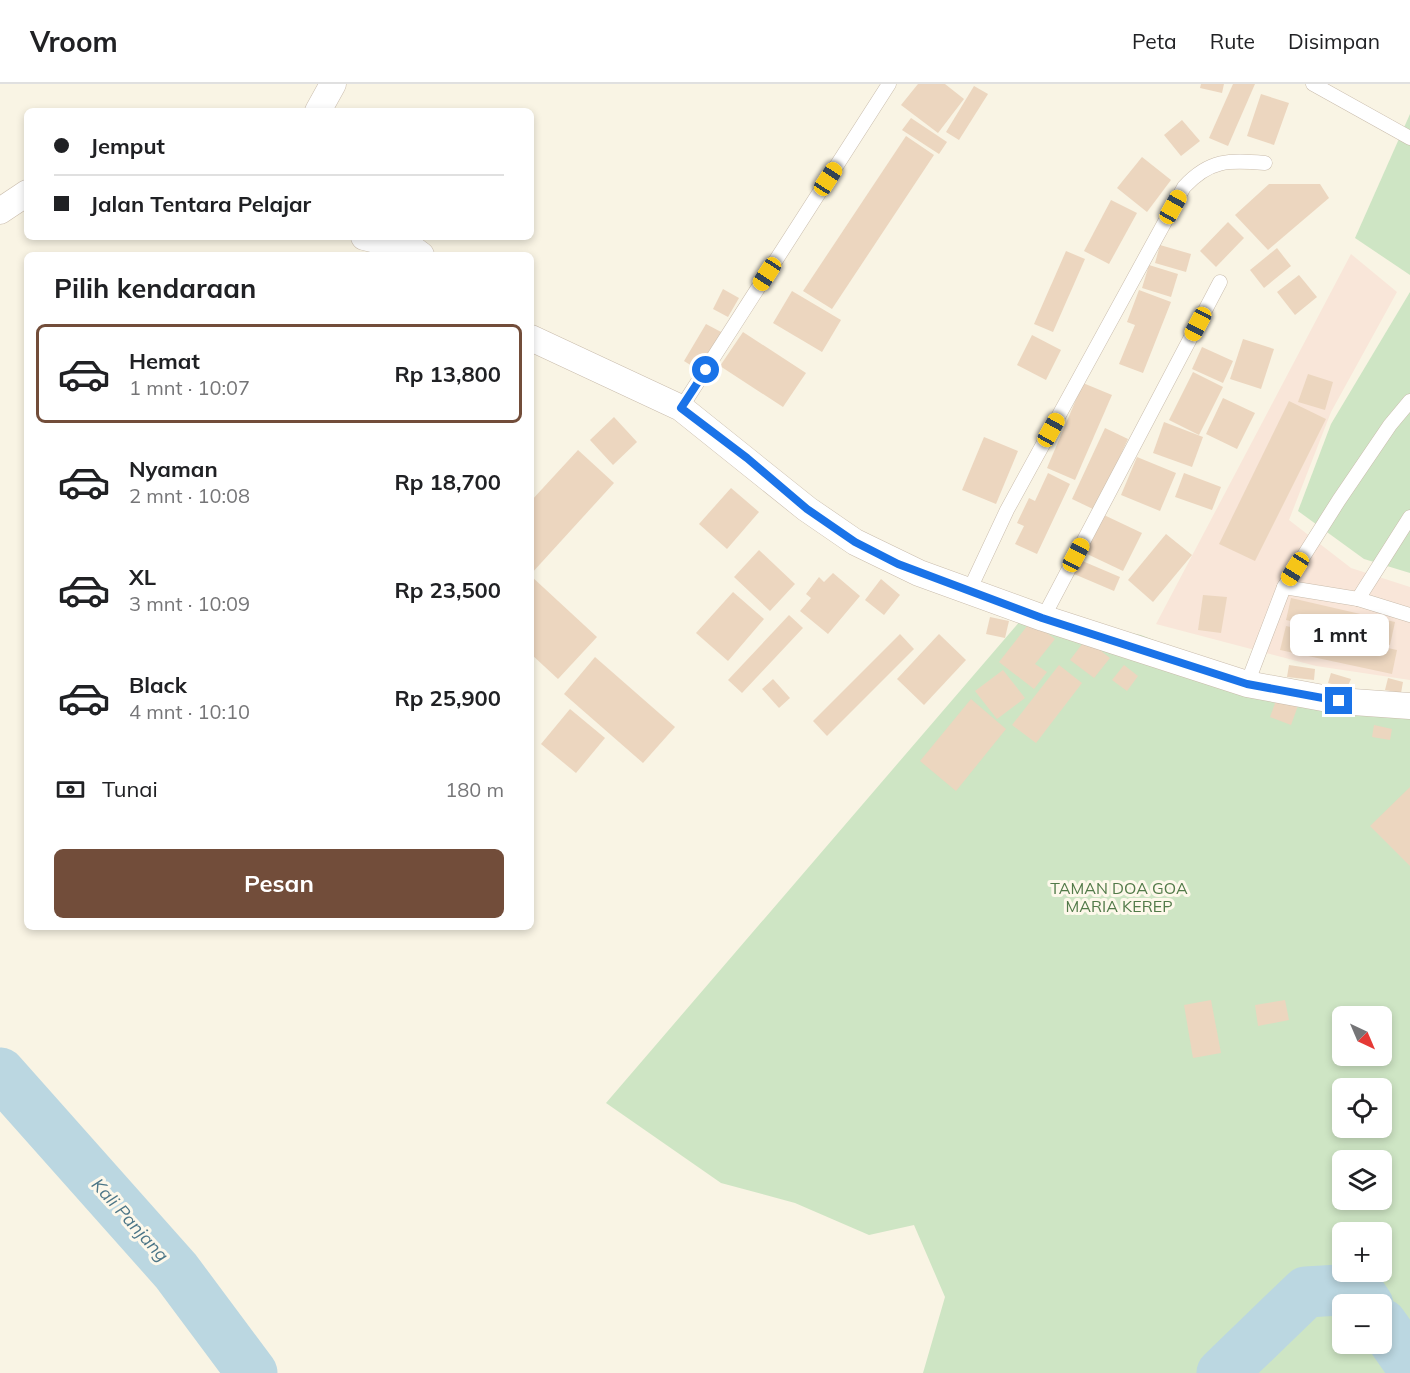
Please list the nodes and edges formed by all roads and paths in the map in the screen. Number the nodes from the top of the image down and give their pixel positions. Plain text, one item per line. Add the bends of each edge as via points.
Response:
1 (333, 84) edge
2 (890, 84) edge
3 (1313, 84) edge
4 (320, 108) edge
5 (1410, 138) edge
6 (1265, 163) dead end
7 (24, 194) edge
8 (0, 212) edge
9 (376, 240) edge
10 (418, 252) edge
11 (1220, 282) dead end
12 (534, 339) edge
13 (1410, 401) edge
14 (681, 408) junction
15 (1410, 517) edge
16 (1284, 587) junction
17 (969, 591) junction
18 (1358, 598) junction
19 (1410, 615) edge
20 (1042, 618) junction
21 (1247, 684) junction
22 (1410, 706) edge

1 - 4 street
2 - 14 lane
3 - 5 lane
6 - 17 lane via 1233,160 1206,167 1184,187 1007,510
7 - 8 street
9 - 10 street
11 - 20 lane
12 - 14 street
13 - 16 lane via 1345,490
14 - 17 street via 807,509 855,542 919,573
15 - 18 lane
16 - 18 lane
16 - 21 lane
17 - 20 street
18 - 19 lane
20 - 21 street
21 - 22 street via 1339,701

